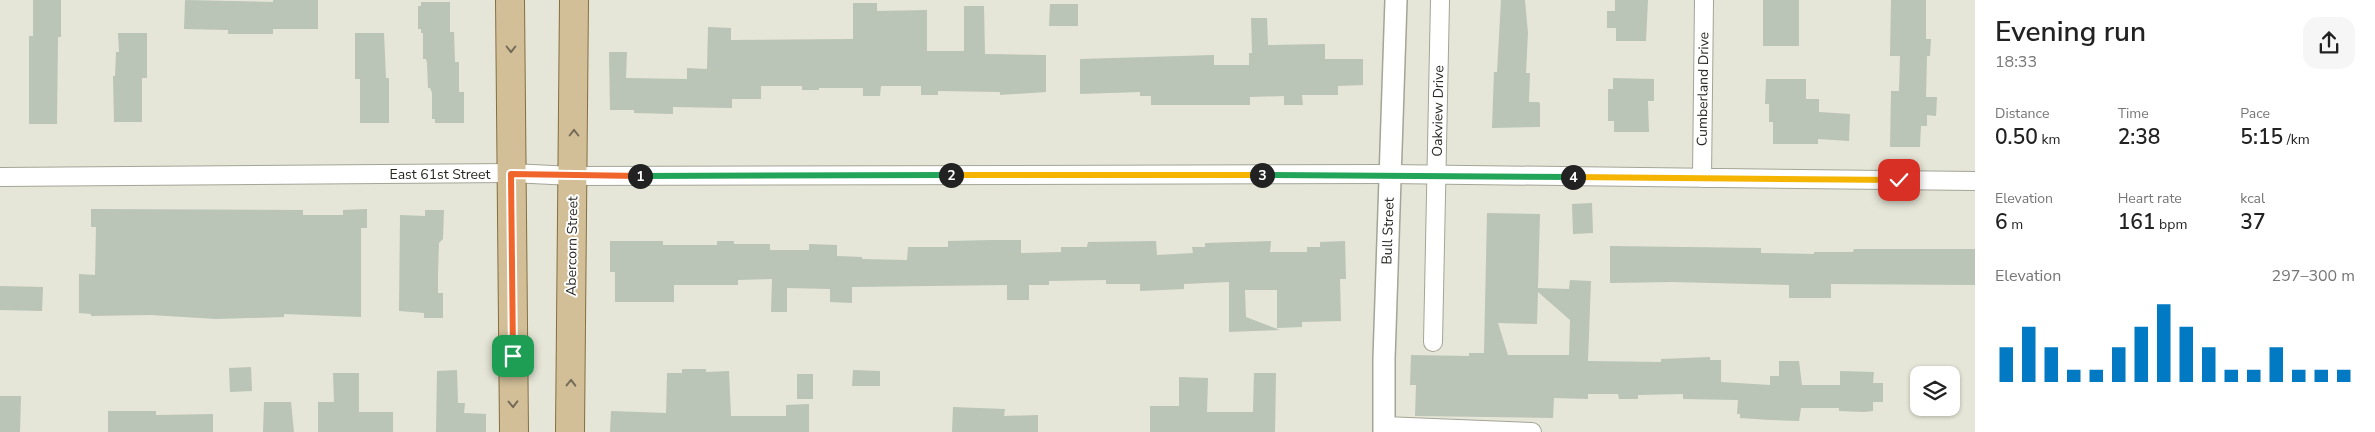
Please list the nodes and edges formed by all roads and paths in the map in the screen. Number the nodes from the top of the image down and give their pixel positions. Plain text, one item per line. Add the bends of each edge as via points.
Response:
1 (510, 0) edge
2 (574, 0) edge
3 (1396, 0) edge
4 (1440, 0) edge
5 (1704, 0) edge
6 (511, 174) junction
7 (1389, 174) junction
8 (574, 176) junction
9 (1437, 176) junction
10 (0, 177) edge
11 (1702, 178) junction
12 (1975, 181) edge
13 (1433, 342) dead end
14 (1384, 429) edge
15 (514, 432) edge
16 (570, 432) edge
17 (1532, 432) edge

1 -> 6 main road
8 -> 2 main road, Abercorn Street
3 - 7 street, Bull Street
4 - 9 street, Oakview Drive
5 - 11 street, Cumberland Drive
6 - 8 street, East 61st Street
6 - 10 street, East 61st Street
6 -> 15 main road
7 - 8 street, East 61st Street
7 - 9 street, East 61st Street
7 - 14 street, Bull Street
16 -> 8 main road, Abercorn Street
9 - 11 street, East 61st Street
9 - 13 street, Oakview Drive
11 - 12 street, East 61st Street
14 - 17 street

